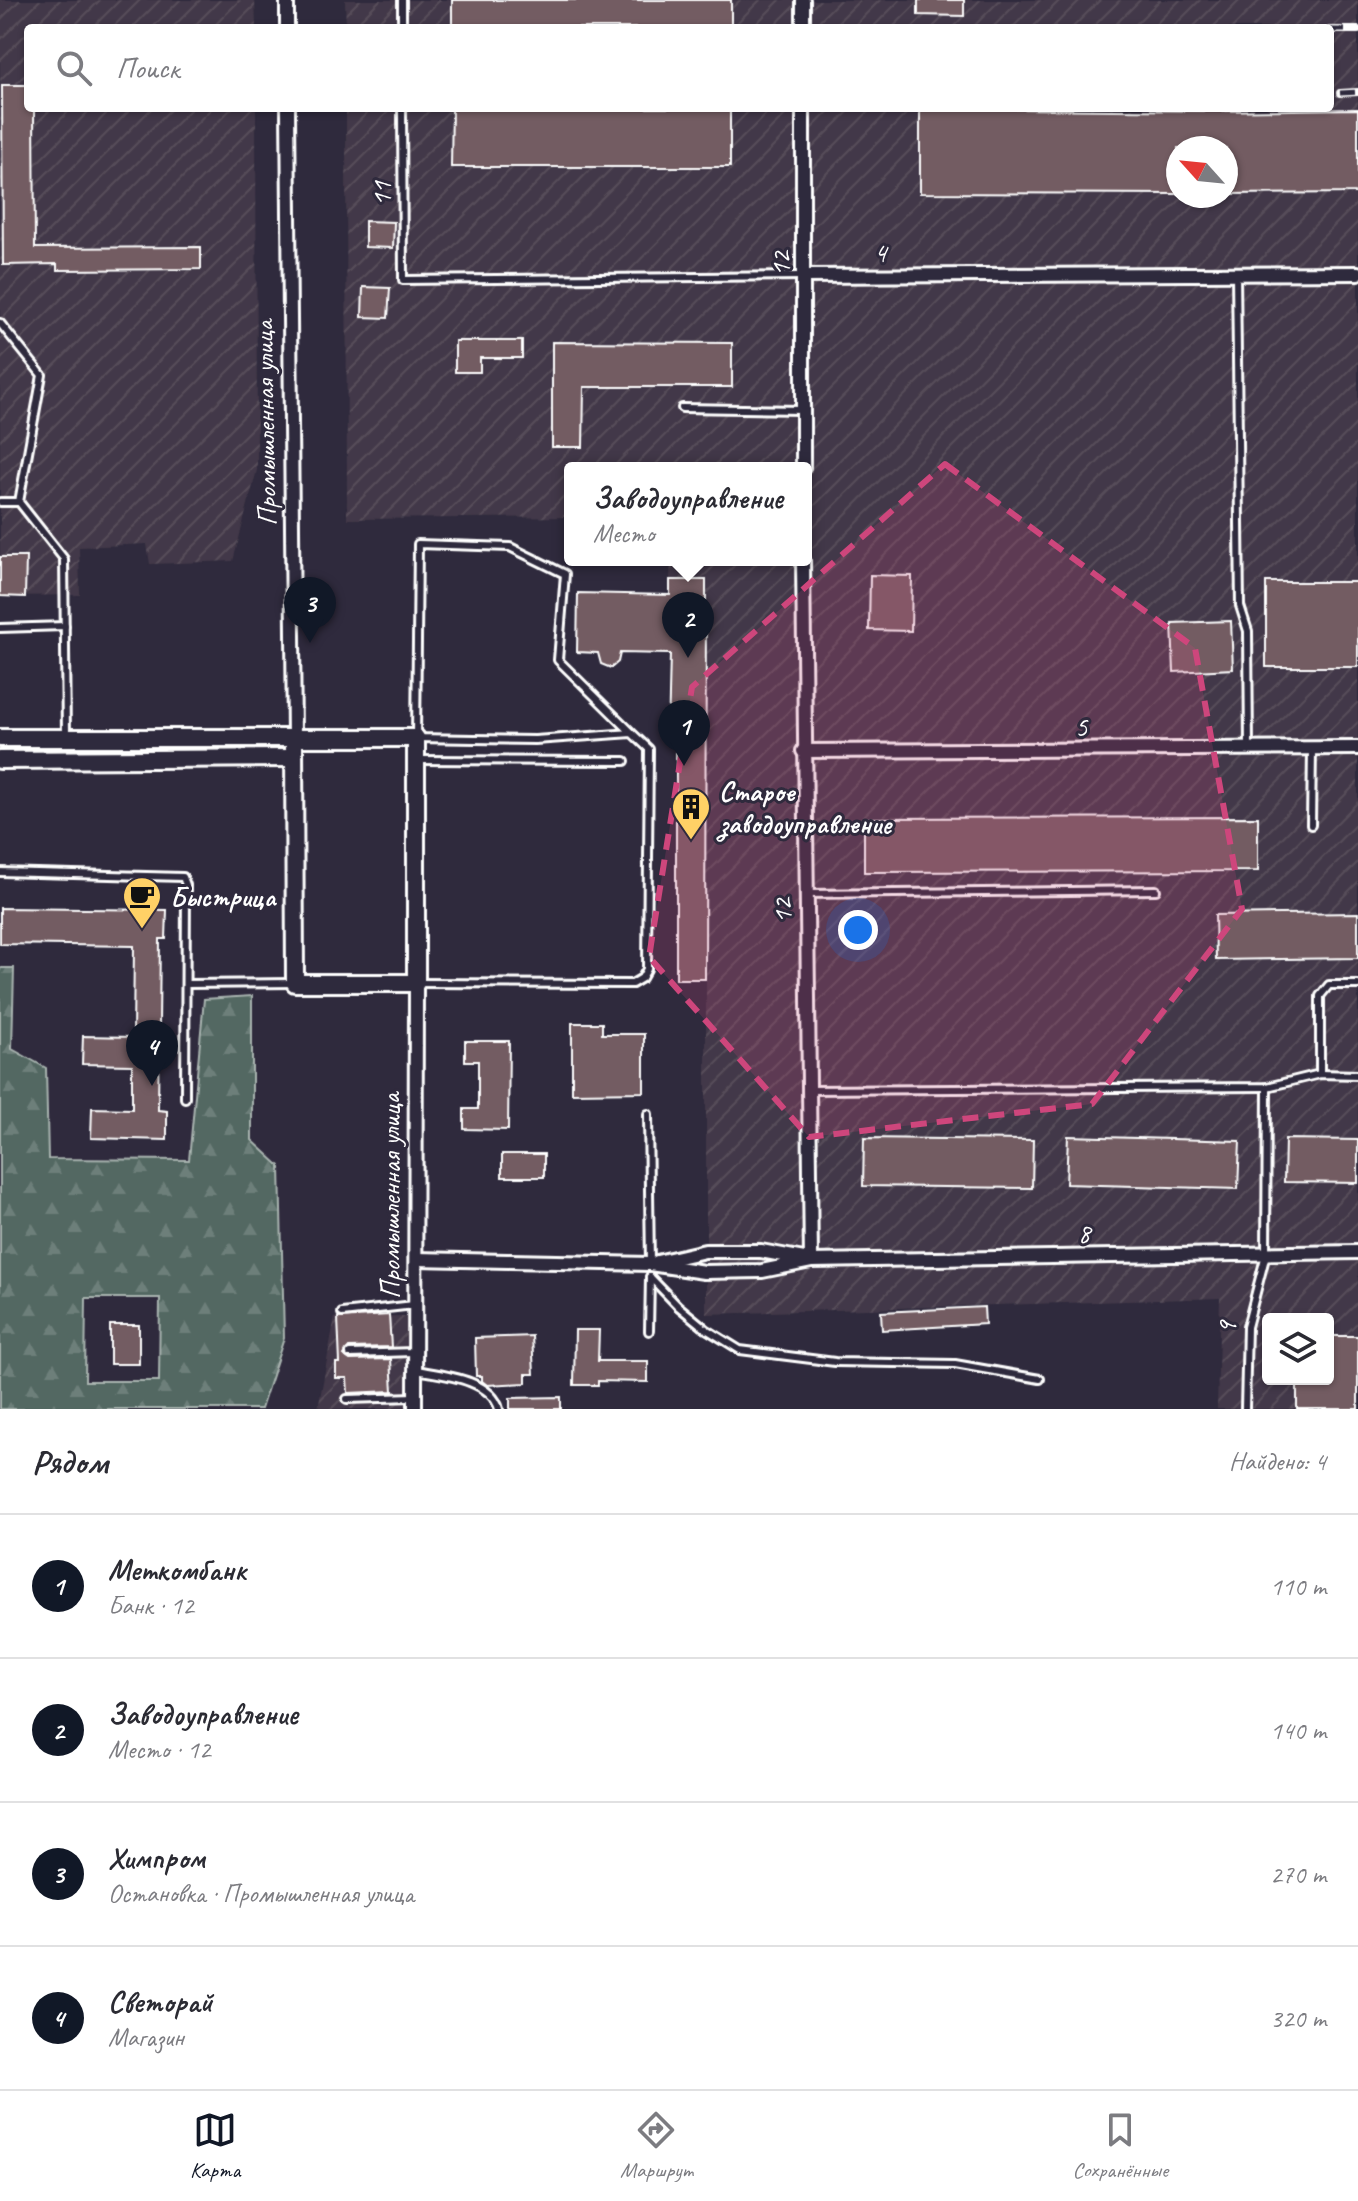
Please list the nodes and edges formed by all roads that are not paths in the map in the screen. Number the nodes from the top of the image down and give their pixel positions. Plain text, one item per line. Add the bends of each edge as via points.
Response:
1 (287, 0) edge
2 (402, 0) edge
3 (803, 0) edge
4 (287, 24) edge
5 (402, 24) edge
6 (803, 24) edge
7 (288, 112) edge
8 (402, 112) edge
9 (803, 112) edge
10 (1236, 273) junction
11 (1358, 273) edge
12 (804, 276) junction
13 (403, 280) joint
14 (0, 323) edge
15 (682, 408) dead end
16 (803, 410) junction
17 (803, 462) edge
18 (0, 502) edge
19 (19, 502) junction
20 (803, 566) edge
21 (65, 626) junction
22 (0, 628) edge
23 (632, 733) junction
24 (0, 738) edge
25 (66, 738) junction
26 (294, 738) junction
27 (416, 738) junction
28 (1358, 748) edge
29 (1249, 749) junction
30 (1312, 749) junction
31 (803, 751) junction
32 (294, 758) junction
33 (65, 759) junction
34 (0, 760) edge
35 (416, 760) junction
36 (625, 761) dead end
37 (1311, 825) dead end
38 (0, 872) edge
39 (1156, 890) dead end
40 (806, 894) junction
41 (295, 983) junction
42 (416, 983) junction
43 (187, 984) junction
44 (1358, 985) edge
45 (1320, 1074) junction
46 (1358, 1075) edge
47 (1267, 1087) junction
48 (809, 1090) junction
49 (185, 1098) dead end
50 (648, 1114) dead end
51 (1358, 1252) edge
52 (1266, 1254) junction
53 (416, 1259) junction
54 (811, 1261) junction
55 (650, 1271) junction
56 (416, 1305) junction
57 (342, 1313) dead end
58 (649, 1331) dead end
59 (415, 1352) junction
60 (350, 1354) dead end
61 (415, 1370) junction
62 (1040, 1379) dead end
63 (347, 1399) dead end
64 (415, 1403) edge
65 (499, 1409) edge
66 (1245, 1409) edge

1 - 4 street
2 - 5 lane
3 - 6 street
7 - 26 street, Промышленная улица
8 - 13 lane, 11
9 - 12 street, 12
10 - 11 street, 4
10 - 12 street, 4
10 - 29 lane via 1240,606 1248,631
12 - 13 lane, 4
12 - 16 street, 12
14 - 19 lane via 42,375
15 - 16 lane
16 - 17 street, 12
18 - 19 lane
19 - 21 lane via 64,559
20 - 31 street, 12
21 - 22 lane
21 - 25 lane
23 - 27 lane via 535,740
23 - 27 lane via 558,660 565,574 510,547 418,544
23 - 42 lane via 649,749 647,969 642,978 632,984
24 - 25 street
25 - 26 street
25 - 33 street
26 - 27 street
26 - 32 street, Промышленная улица
27 - 35 street, Промышленная улица
28 - 30 street, 5
29 - 30 street, 5
29 - 31 street, 5
30 - 37 lane
31 - 40 street, 12
32 - 33 street
32 - 41 street, Промышленная улица
33 - 34 street
35 - 36 lane
35 - 42 street, Промышленная улица
38 - 43 lane via 183,877
39 - 40 lane
40 - 48 street, 12
41 - 42 street
41 - 43 lane
42 - 53 street, Промышленная улица
43 - 49 lane
44 - 45 lane via 1329,985 1320,996
45 - 46 lane
45 - 47 lane
47 - 48 lane
47 - 52 lane, 9
48 - 54 street, 12
50 - 55 lane
51 - 52 street, 8
52 - 54 street, 8
52 - 66 lane, 9 via 1247,1327
53 - 55 street
53 - 56 street, Промышленная улица
54 - 55 street via 762,1271
54 - 55 street via 761,1251 705,1251
55 - 58 lane
55 - 62 lane via 678,1306 740,1350 835,1362 955,1364
56 - 57 lane
56 - 59 street, Промышленная улица
59 - 60 lane
59 - 61 street, Промышленная улица
61 - 64 street, Промышленная улица
61 - 65 lane via 486,1391
63 - 64 lane

